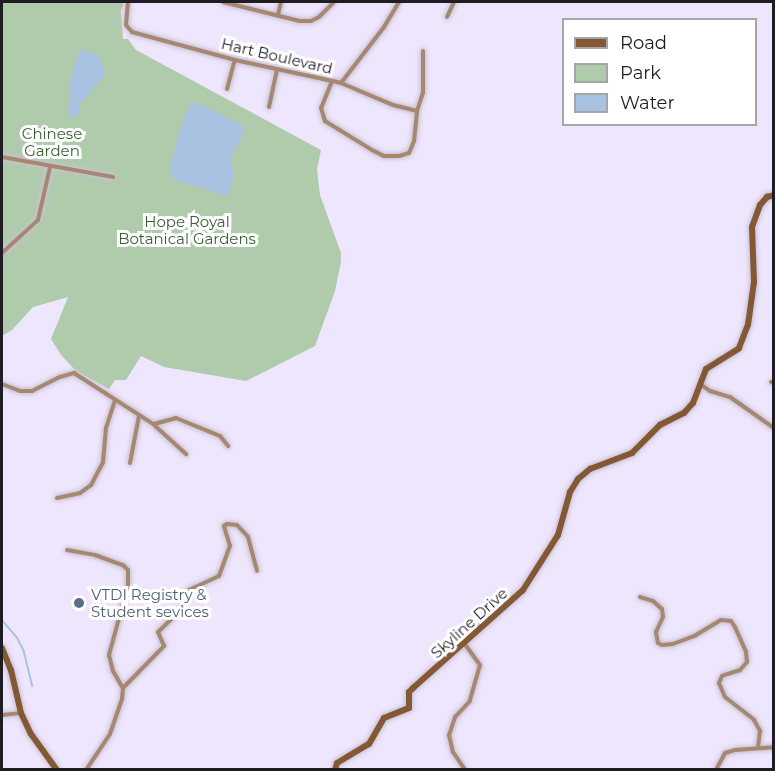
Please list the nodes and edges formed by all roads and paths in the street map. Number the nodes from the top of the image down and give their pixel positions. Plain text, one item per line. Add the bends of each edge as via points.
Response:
1 (128, 2) edge
2 (223, 2) edge
3 (281, 2) edge
4 (334, 2) edge
5 (399, 2) edge
6 (454, 2) edge
7 (278, 15) junction
8 (447, 17) dead end
9 (423, 51) dead end
10 (235, 60) junction
11 (278, 69) junction
12 (332, 81) junction
13 (341, 83) junction
14 (227, 89) dead end
15 (269, 107) dead end
16 (417, 111) junction
17 (2, 157) edge
18 (50, 166) junction
19 (113, 177) dead end
20 (774, 195) edge
21 (2, 253) edge
22 (700, 383) junction
23 (2, 384) edge
24 (115, 400) junction
25 (139, 416) junction
26 (153, 424) junction
27 (774, 428) edge
28 (228, 446) dead end
29 (186, 454) dead end
30 (130, 463) dead end
31 (57, 498) dead end
32 (67, 550) dead end
33 (257, 571) dead end
34 (640, 597) dead end
35 (464, 643) junction
36 (2, 648) edge
37 (123, 688) junction
38 (21, 713) junction
39 (2, 716) edge
40 (774, 747) edge
41 (759, 748) junction
42 (55, 767) edge
43 (86, 770) edge
44 (335, 770) edge
45 (465, 770) edge
46 (716, 770) edge

1 - 10 street, Hart Boulevard via 129,30
2 - 7 street
3 - 7 street
4 - 7 street via 311,21
5 - 13 street
6 - 8 street
9 - 16 street via 423,93
10 - 11 street, Hart Boulevard
10 - 14 street
11 - 12 street, Hart Boulevard
11 - 15 street
12 - 13 street, Hart Boulevard
12 - 16 street via 321,108 322,118 384,156 409,153
13 - 16 street, Hart Boulevard
17 - 18 street
18 - 19 street
18 - 21 street via 38,220
20 - 22 street, Skyline Drive via 760,205 752,228 754,282 744,341 736,351 706,369
22 - 27 street via 710,391 730,397
22 - 35 street, Skyline Drive via 693,403 684,413 660,425 632,453 590,469 578,479 570,492 560,531 524,590
23 - 24 street via 32,391 74,373
24 - 25 street
24 - 31 street via 106,428 103,462 91,485 80,494
25 - 26 street
25 - 30 street
26 - 28 street via 176,418 220,436
26 - 29 street
32 - 37 street via 95,555 128,570 128,585 110,656
33 - 37 street via 248,537 237,525 224,526 230,546 219,576 189,590 180,611 158,632 164,646
34 - 41 street via 662,609 656,632 662,645 696,635 721,620 731,621 747,662 740,670 722,676 719,683 725,697 754,720 760,731
35 - 44 street, Skyline Drive via 409,692 409,708 384,718 369,744 338,763
35 - 45 street via 480,665 470,701 455,717 450,735 453,752
36 - 38 street
37 - 43 street via 116,723
38 - 39 street
38 - 42 street
40 - 41 street
41 - 46 street via 725,753

